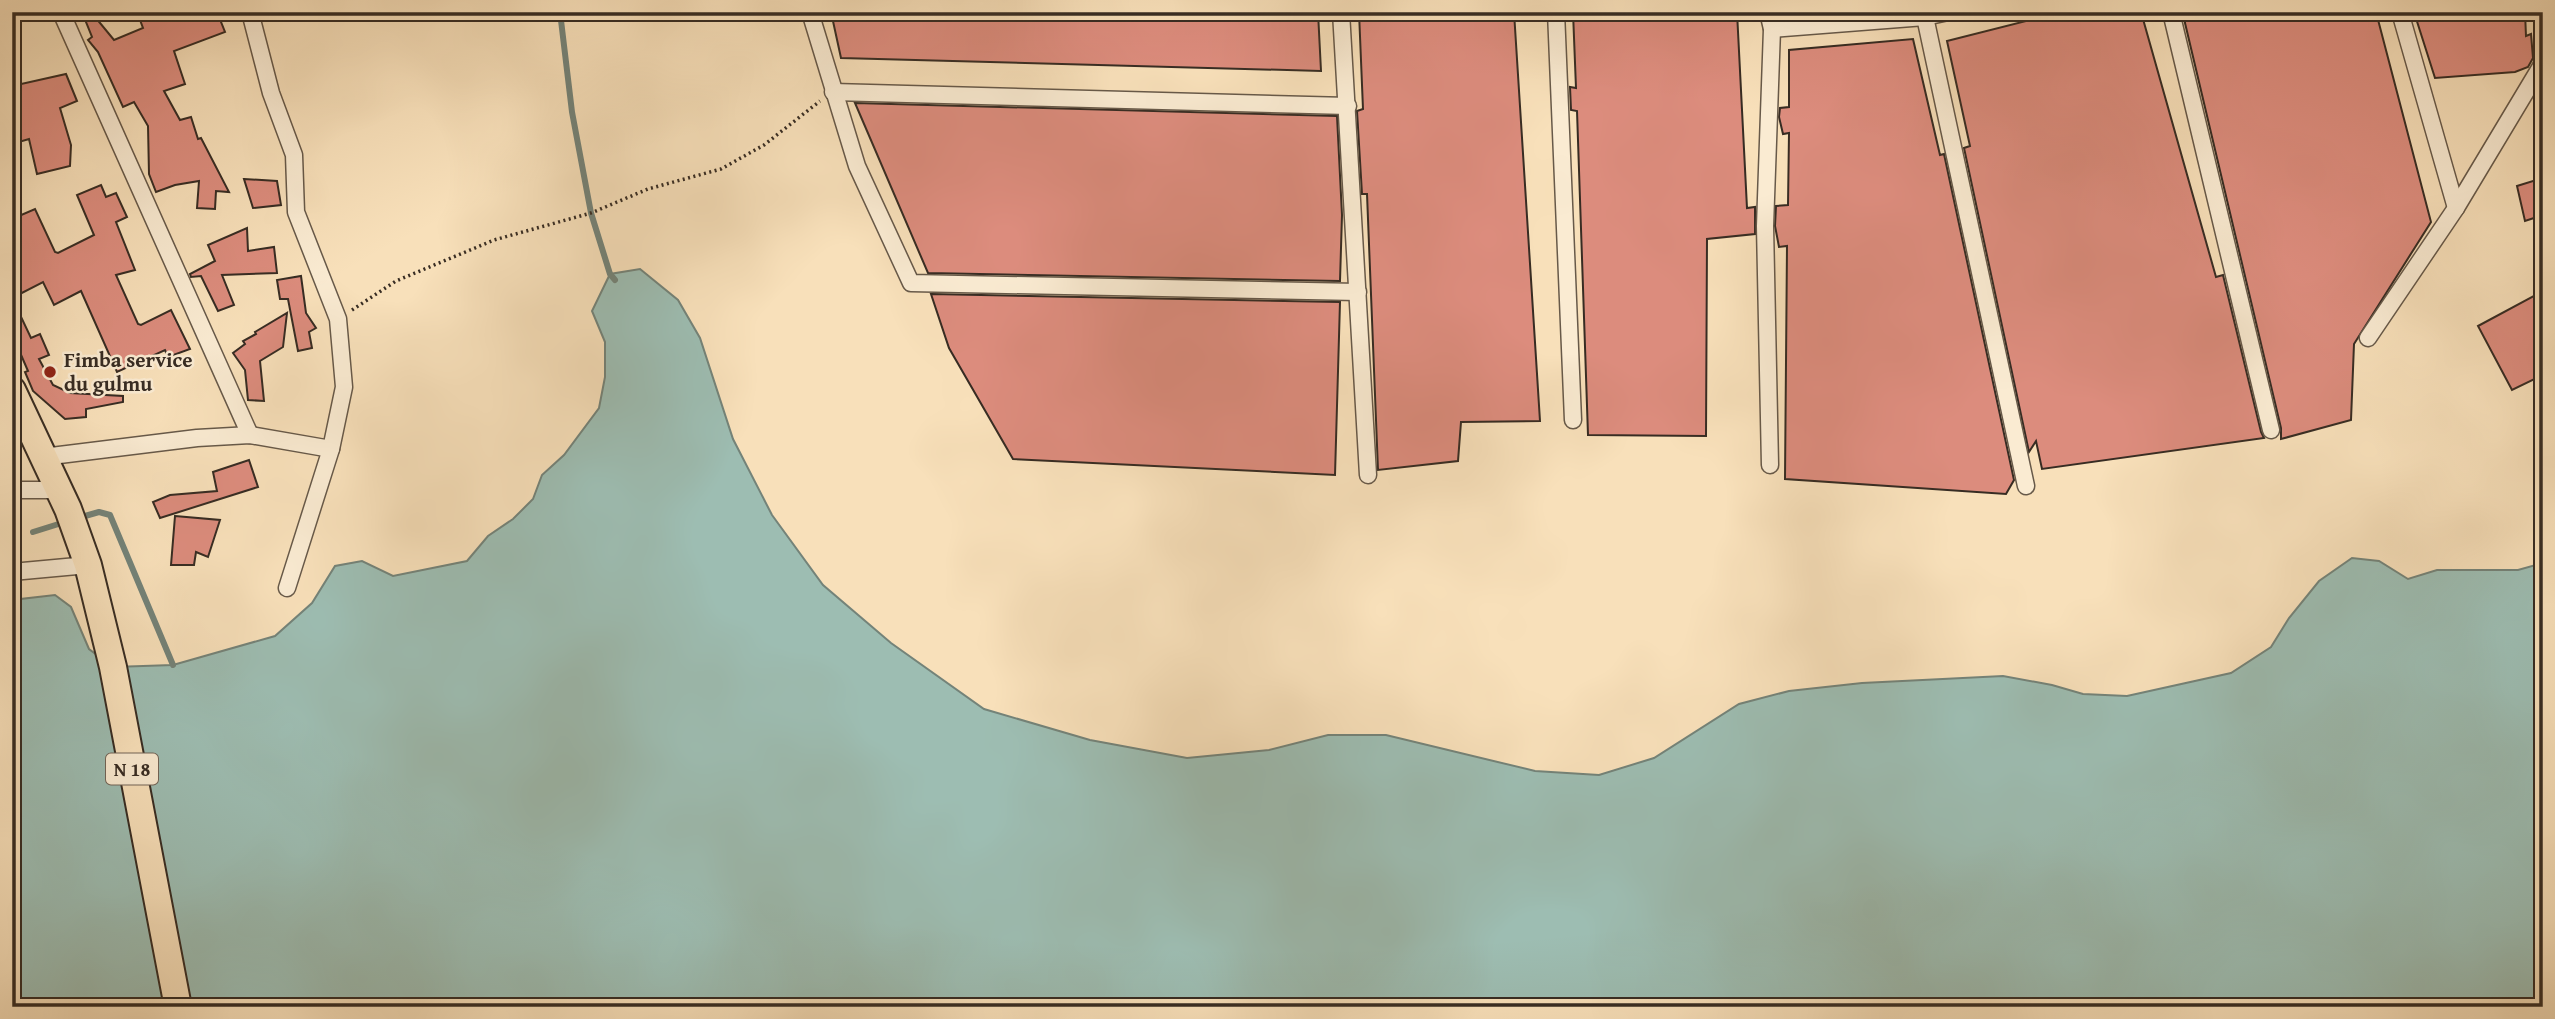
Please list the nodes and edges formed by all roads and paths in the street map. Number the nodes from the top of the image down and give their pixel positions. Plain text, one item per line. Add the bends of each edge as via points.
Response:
1 (61, 12) edge
2 (250, 12) edge
3 (810, 12) edge
4 (1341, 12) edge
5 (1556, 12) edge
6 (1768, 12) edge
7 (1948, 12) edge
8 (2171, 12) edge
9 (2400, 12) edge
10 (1926, 17) junction
11 (1772, 29) junction
12 (2543, 63) edge
13 (833, 92) junction
14 (1348, 106) junction
15 (2456, 208) junction
16 (1358, 292) junction
17 (338, 319) junction
18 (2368, 338) dead end
19 (12, 390) edge
20 (1573, 421) dead end
21 (2271, 430) dead end
22 (250, 435) junction
23 (331, 449) junction
24 (43, 457) junction
25 (1770, 465) dead end
26 (1368, 475) dead end
27 (2026, 486) dead end
28 (12, 490) edge
29 (68, 510) junction
30 (88, 565) junction
31 (12, 572) edge
32 (287, 588) dead end
33 (178, 1007) edge

1 - 22 street
2 - 17 street via 271,93 294,155 296,212
3 - 13 street
4 - 14 street
5 - 20 street
6 - 11 street
7 - 10 street
8 - 21 street
9 - 15 street
10 - 11 street
10 - 27 street
11 - 25 street via 1765,226
12 - 15 street
13 - 14 street
13 - 16 street via 857,166 911,283
13 - 17 path via 764,145 721,169 494,240 396,282
14 - 16 street
15 - 18 street
16 - 26 street
17 - 23 street via 344,387
19 - 24 main road, N 18
22 - 23 street
22 - 24 street
23 - 32 street
24 - 29 main road, N 18
28 - 29 street
29 - 30 main road, N 18
30 - 31 street
30 - 33 main road, N 18 via 113,667

